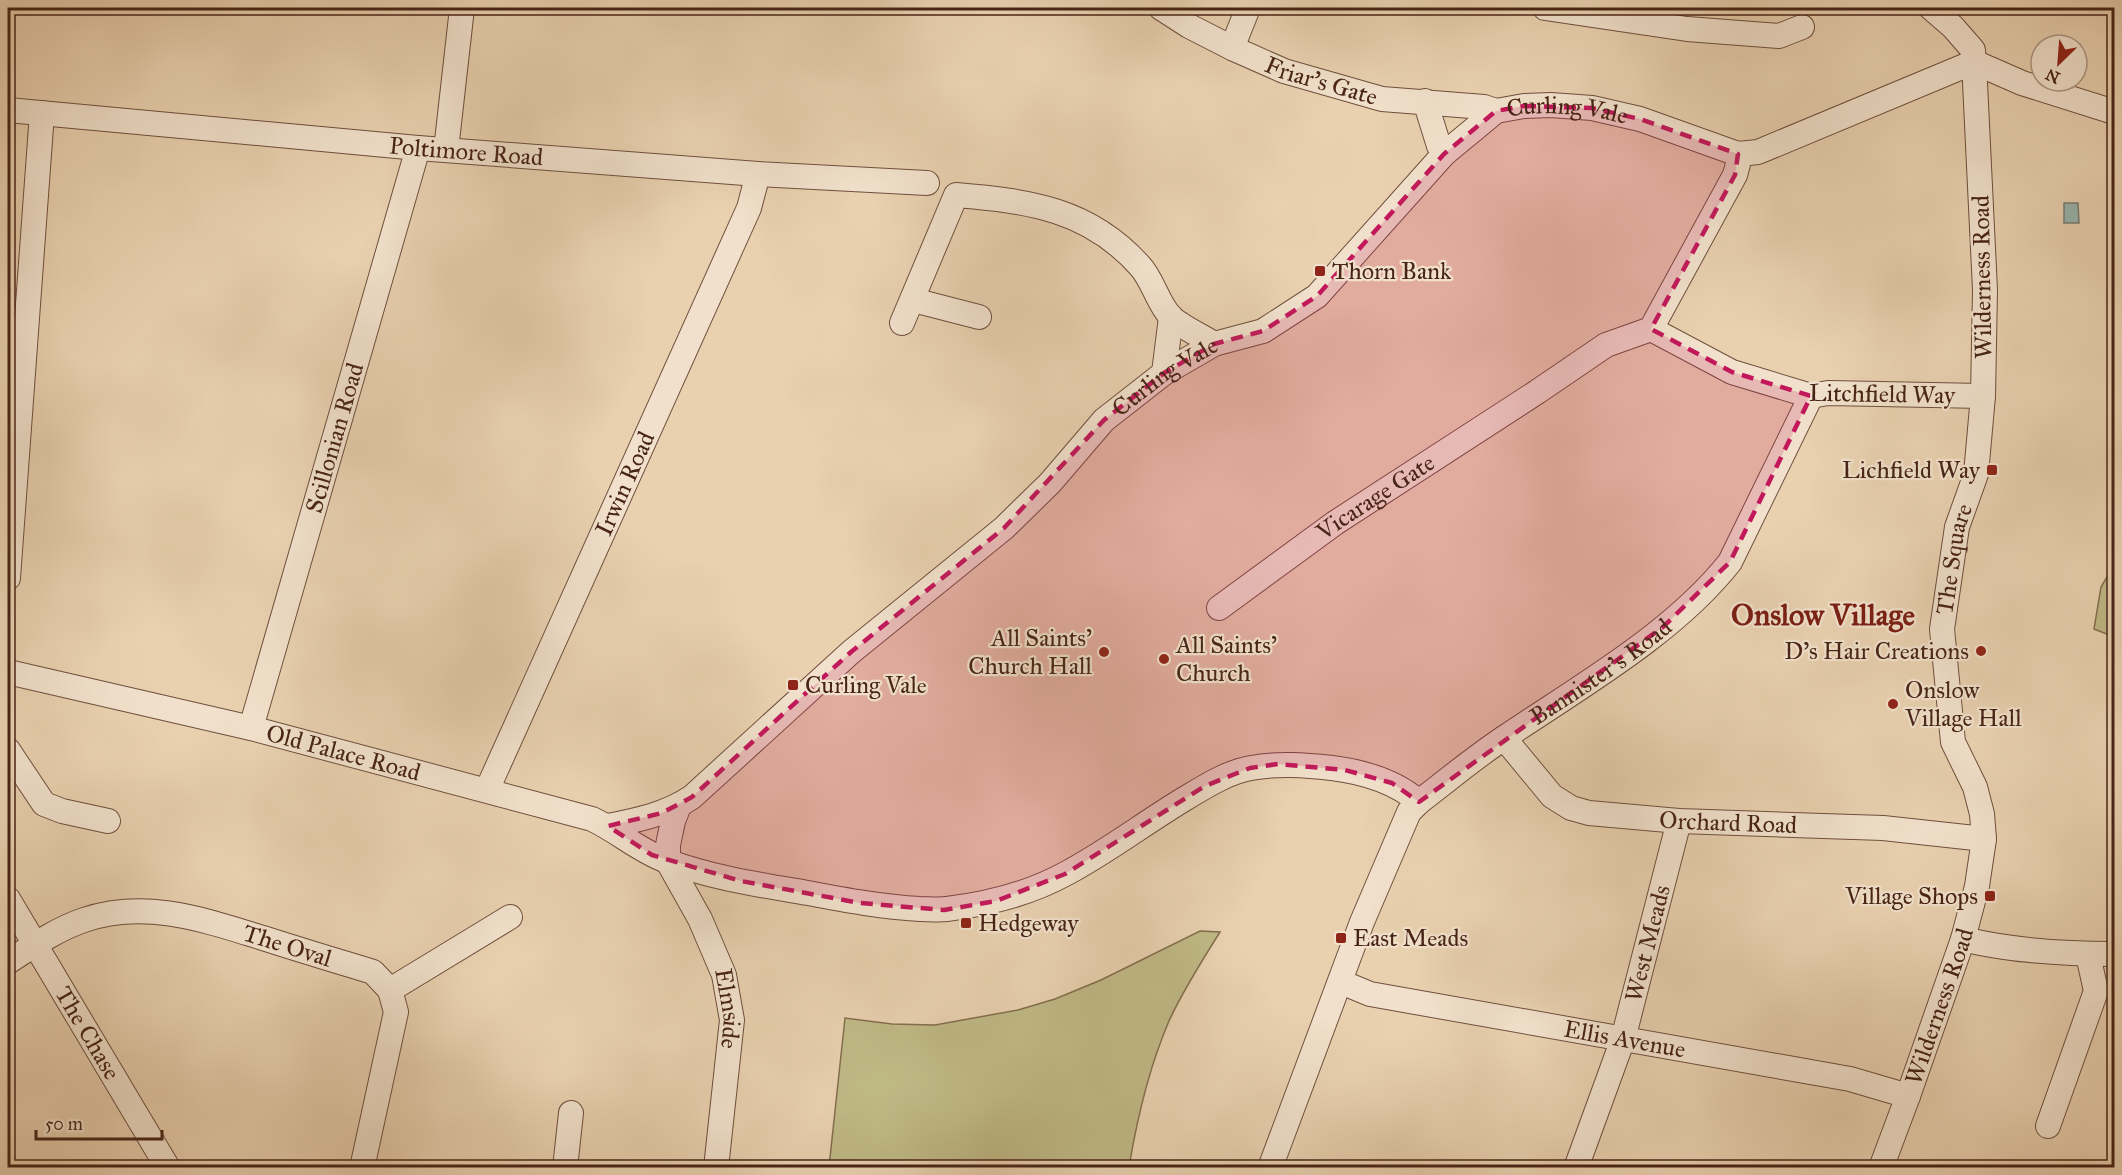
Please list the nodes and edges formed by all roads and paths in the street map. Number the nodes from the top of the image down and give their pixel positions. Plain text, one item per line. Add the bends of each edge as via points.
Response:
1 (462, 8) edge
2 (1161, 8) edge
3 (1248, 8) edge
4 (1545, 8) edge
5 (1931, 8) edge
6 (1802, 27) dead end
7 (1232, 48) junction
8 (1974, 62) junction
9 (1425, 101) junction
10 (8, 110) edge
11 (1496, 111) junction
12 (2113, 112) edge
13 (42, 113) junction
14 (418, 148) junction
15 (446, 150) junction
16 (1444, 154) junction
17 (1738, 154) junction
18 (758, 174) junction
19 (927, 183) dead end
20 (913, 300) junction
21 (979, 317) dead end
22 (1171, 317) junction
23 (902, 323) dead end
24 (1651, 328) junction
25 (1214, 344) junction
26 (1164, 373) junction
27 (1811, 396) junction
28 (1983, 396) junction
29 (1972, 490) joint
30 (8, 578) edge
31 (1219, 608) dead end
32 (8, 672) edge
33 (251, 728) junction
34 (1504, 738) junction
35 (8, 750) edge
36 (487, 790) junction
37 (1419, 802) junction
38 (679, 806) junction
39 (108, 821) dead end
40 (1679, 821) junction
41 (608, 826) junction
42 (1984, 839) junction
43 (668, 862) junction
44 (8, 899) edge
45 (510, 917) dead end
46 (1963, 939) junction
47 (34, 945) junction
48 (2115, 954) edge
49 (2088, 955) junction
50 (8, 962) edge
51 (1341, 982) junction
52 (390, 990) junction
53 (1623, 1039) junction
54 (1908, 1096) junction
55 (571, 1113) dead end
56 (2048, 1126) dead end
57 (168, 1167) edge
58 (362, 1167) edge
59 (565, 1167) edge
60 (716, 1167) edge
61 (1270, 1167) edge
62 (1576, 1167) edge
63 (1881, 1167) edge

1 - 15 street
2 - 7 street, Friar's Gate
3 - 7 street
4 - 6 street via 1699,30 1779,36
5 - 8 street via 1973,50
7 - 9 street, Friar's Gate via 1284,71 1382,99
8 - 12 street via 2022,83
8 - 17 street via 1758,152
8 - 28 street, Wilderness Road via 1985,290
9 - 11 street, Friar's Gate
9 - 16 street
10 - 13 street, Poltimore Road
11 - 16 street, Curling Vale
11 - 17 street, Curling Vale via 1551,105 1592,108 1640,119
13 - 14 street, Poltimore Road
13 - 30 street
14 - 15 street, Poltimore Road
14 - 33 street, Scillonian Road
15 - 18 street, Poltimore Road
16 - 25 street, Curling Vale via 1317,296 1263,331
17 - 24 street via 1735,175
18 - 19 street, Poltimore Road
18 - 36 street, Irwin Road via 749,208
20 - 21 street
20 - 22 street via 956,195 1048,208 1074,217 1111,238 1142,268
20 - 23 street
22 - 25 street
22 - 26 street
24 - 27 street, Litchfield Way via 1732,372
24 - 31 street, Vicarage Gate via 1606,345 1335,523
25 - 26 street, Curling Vale
26 - 38 street, Curling Vale via 1104,420 1050,483 1004,528 851,652
27 - 28 street, Litchfield Way
27 - 34 street, Bannister's Road via 1730,562 1717,578 1663,627
28 - 29 street, Wilderness Road
29 - 42 street, The Square via 1957,527 1942,629 1953,742 1975,787
32 - 33 street, Old Palace Road
33 - 36 street, Old Palace Road
34 - 37 street, Bannister's Road
34 - 40 street, Orchard Road via 1552,796 1571,808
35 - 39 street via 45,804
36 - 41 street, Old Palace Road
37 - 43 street via 1392,783 1345,770 1278,764 1250,768 1205,786 1065,874 996,901 944,910 860,903 741,881
37 - 51 street, Bannister's Road via 1401,826
38 - 41 street, Curling Vale
38 - 43 street via 668,845
40 - 42 street, Orchard Road via 1883,828
40 - 53 street, West Meads
41 - 43 street, Old Palace Road
42 - 46 street, Wilderness Road
43 - 60 street, Elmside via 700,919 724,975 732,1020
44 - 47 street, The Chase
45 - 52 street
46 - 49 street
46 - 54 street, Wilderness Road
47 - 50 street, The Oval
47 - 52 street, The Oval via 82,920 101,915 151,912 190,916 373,972
47 - 57 street, The Chase
48 - 49 street
49 - 56 street via 2096,991
51 - 53 street, Ellis Avenue via 1371,994
51 - 61 street
52 - 58 street via 396,1012
53 - 54 street, Ellis Avenue via 1850,1078
53 - 62 street, West Meads
54 - 63 street, Wilderness Road
55 - 59 street

